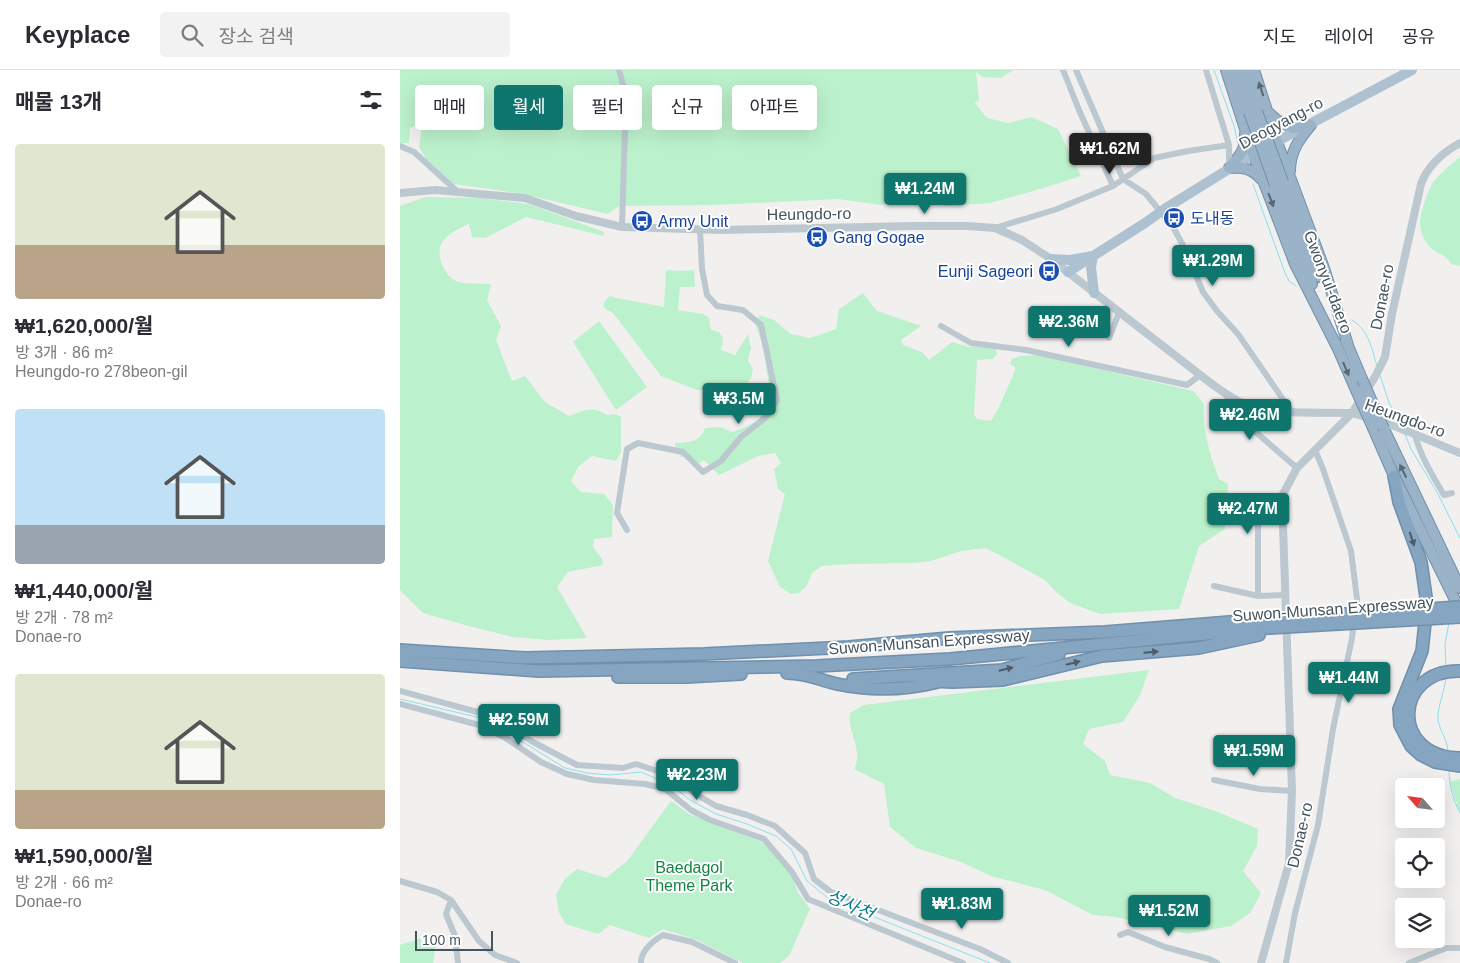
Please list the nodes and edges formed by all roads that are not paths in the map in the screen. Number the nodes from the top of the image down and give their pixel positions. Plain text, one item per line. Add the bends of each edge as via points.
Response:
1 (619, 70) edge
2 (1063, 70) edge
3 (1076, 70) edge
4 (1206, 70) edge
5 (1226, 70) edge
6 (1234, 70) edge
7 (1244, 70) edge
8 (1254, 70) edge
9 (1412, 70) edge
10 (1258, 111) junction
11 (1244, 124) junction
12 (1310, 125) junction
13 (1277, 142) junction
14 (1460, 143) edge
15 (1229, 145) junction
16 (400, 146) edge
17 (1253, 154) junction
18 (1229, 168) junction
19 (1123, 179) junction
20 (1278, 181) junction
21 (1113, 186) junction
22 (458, 192) junction
23 (400, 193) edge
24 (622, 227) junction
25 (995, 228) junction
26 (700, 230) junction
27 (1093, 256) junction
28 (1051, 259) junction
29 (1068, 272) junction
30 (1094, 293) junction
31 (1119, 312) junction
32 (941, 326) dead end
33 (1109, 338) dead end
34 (1200, 375) junction
35 (1225, 394) junction
36 (1291, 411) junction
37 (1352, 414) junction
38 (1378, 428) junction
39 (1414, 434) junction
40 (1315, 450) junction
41 (1460, 453) edge
42 (1297, 468) junction
43 (1394, 476) junction
44 (1452, 493) dead end
45 (1282, 506) junction
46 (627, 530) dead end
47 (1452, 582) junction
48 (1214, 586) dead end
49 (1460, 588) edge
50 (1285, 595) junction
51 (1258, 596) junction
52 (1460, 608) edge
53 (1460, 617) edge
54 (1460, 622) edge
55 (1268, 627) junction
56 (1096, 646) junction
57 (400, 650) edge
58 (400, 662) edge
59 (1460, 671) edge
60 (625, 673) junction
61 (938, 682) junction
62 (400, 691) edge
63 (400, 704) edge
64 (1436, 758) junction
65 (1459, 762) edge
66 (1214, 780) dead end
67 (1292, 791) junction
68 (400, 881) edge
69 (451, 900) junction
70 (1120, 935) dead end
71 (1460, 948) edge
72 (458, 963) edge
73 (517, 963) edge
74 (641, 963) edge
75 (735, 963) edge
76 (963, 963) edge
77 (1008, 963) edge
78 (1217, 963) edge
79 (1261, 963) edge
80 (1286, 963) edge
81 (1409, 963) edge

1 - 24 street via 626,95
2 - 21 street
3 - 19 street
4 - 15 street
5 - 11 highway
6 - 10 highway
7 - 10 highway
10 -> 8 highway
9 - 12 main road, Deogyang-ro
10 - 11 highway via 1266,128 1254,133
10 - 12 highway via 1293,128
10 - 13 highway
10 - 20 highway, bridge
11 - 17 highway
11 - 18 highway via 1246,143
12 - 13 main road, Deogyang-ro
12 - 20 highway via 1297,142
13 - 17 main road, Deogyang-ro
13 - 20 highway
14 - 37 street, Donae-ro via 1425,172 1385,357
15 - 18 street
15 - 19 street via 1154,158
16 - 22 street via 414,152
17 - 18 main road, Deogyang-ro
17 - 20 highway
18 - 20 highway via 1243,167
18 - 27 main road, Deogyang-ro, bridge
19 - 21 street
19 - 36 street via 1146,194 1173,227 1203,292 1238,334
20 - 38 highway, Gwonyul-daero, bridge via 1362,379
20 -> 38 highway, Gwonyul-daero, bridge via 1337,348
21 - 25 street via 1057,209
22 - 23 street, Heungdo-ro
22 - 24 street, Heungdo-ro via 525,198 576,216
24 - 26 street, Heungdo-ro
25 - 26 street, Heungdo-ro via 913,226
25 - 28 street, Heungdo-ro via 1022,240
26 - 46 street via 707,295 717,306 743,310 761,325 777,400 765,418 741,437 721,461 703,472 683,452 638,444 627,449 617,513
27 - 28 main road
27 - 29 main road
27 - 30 main road
28 - 29 street, Heungdo-ro
29 - 30 street, Heungdo-ro
30 - 31 street, Heungdo-ro
31 - 33 street
31 - 34 street, Heungdo-ro
32 - 34 street via 971,342 1026,350 1187,385
34 - 35 street, Heungdo-ro
35 - 36 street, Heungdo-ro via 1270,411
35 - 42 street via 1242,420
36 - 37 street, Heungdo-ro
37 - 39 street, Heungdo-ro
37 - 40 street, Donae-ro
38 - 43 highway
47 -> 38 highway
39 - 41 street, Heungdo-ro
39 - 44 street via 1428,470 1444,495
40 - 42 street, Donae-ro
40 - 80 street, Donae-ro via 1351,551 1357,599 1318,825 1294,913
42 - 45 street, Donae-ro via 1282,496
43 - 47 highway
43 -> 64 highway via 1399,502 1421,562 1427,604 1422,650 1399,709 1400,725 1411,746 1421,755
45 - 50 street, Donae-ro
45 - 51 street via 1266,508 1258,516
47 - 49 highway
47 - 52 highway
48 - 51 street
50 - 51 street
50 - 67 street, Donae-ro
52 - 55 highway, Suwon-Munsan Expressway, bridge
53 - 55 highway, Suwon-Munsan Expressway, bridge
54 - 55 highway
55 - 56 highway, Suwon-Munsan Expressway
55 - 57 highway, Suwon-Munsan Expressway via 949,638 849,647 640,656 525,658
61 -> 55 highway via 1002,680 1102,656 1199,648
56 - 60 highway, Suwon-Munsan Expressway via 846,665
61 -> 56 highway via 866,682 853,679 1002,670
58 - 60 highway, Suwon-Munsan Expressway via 464,666 512,675
59 - 64 highway via 1451,670 1428,679 1410,701 1407,719 1415,737
60 - 61 highway via 790,673 836,684 886,689
62 - 77 street via 492,716 577,765 623,768 636,764 675,777 716,806 775,826 805,853 814,879 831,892 980,949
63 - 76 street via 479,726 567,774 665,789 691,810 710,820 764,839 792,872 808,900
64 - 65 highway
66 - 67 street
67 - 79 street, Donae-ro via 1289,863
68 - 69 street via 437,892
69 - 72 street via 446,914 455,936
69 - 73 street via 479,942 495,955
70 - 78 street via 1128,932
71 - 81 street via 1446,948
74 - 75 street via 651,942 663,935 692,942

